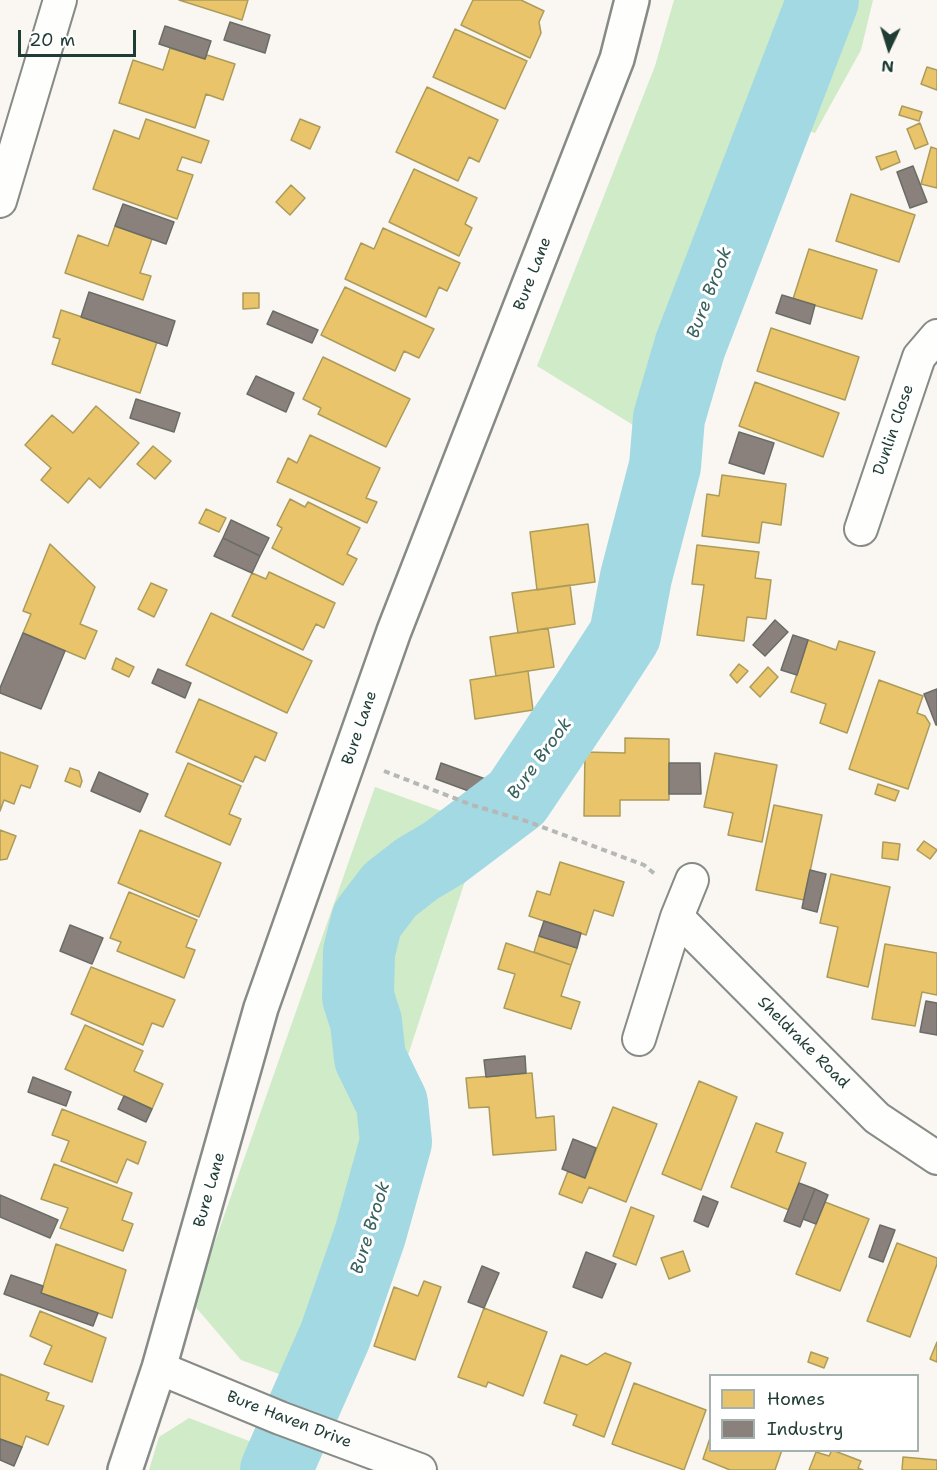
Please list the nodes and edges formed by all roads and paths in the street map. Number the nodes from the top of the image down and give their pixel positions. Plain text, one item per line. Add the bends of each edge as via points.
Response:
1 (60, 0) edge
2 (632, 0) edge
3 (0, 201) edge
4 (937, 336) edge
5 (861, 529) dead end
6 (350, 758) junction
7 (692, 880) dead end
8 (677, 917) junction
9 (639, 1040) dead end
10 (937, 1158) edge
11 (159, 1368) junction
12 (125, 1470) edge
13 (420, 1470) edge

1 - 3 street
2 - 6 street, Bure Lane via 617,59 394,631
4 - 5 street, Dunlin Close via 919,357
6 - 8 path via 644,865 669,890
6 - 11 street, Bure Lane via 261,1008
7 - 8 street
8 - 9 street
8 - 10 street, Sheldrake Road via 877,1118
11 - 12 street, Bure Lane
11 - 13 street, Bure Haven Drive

